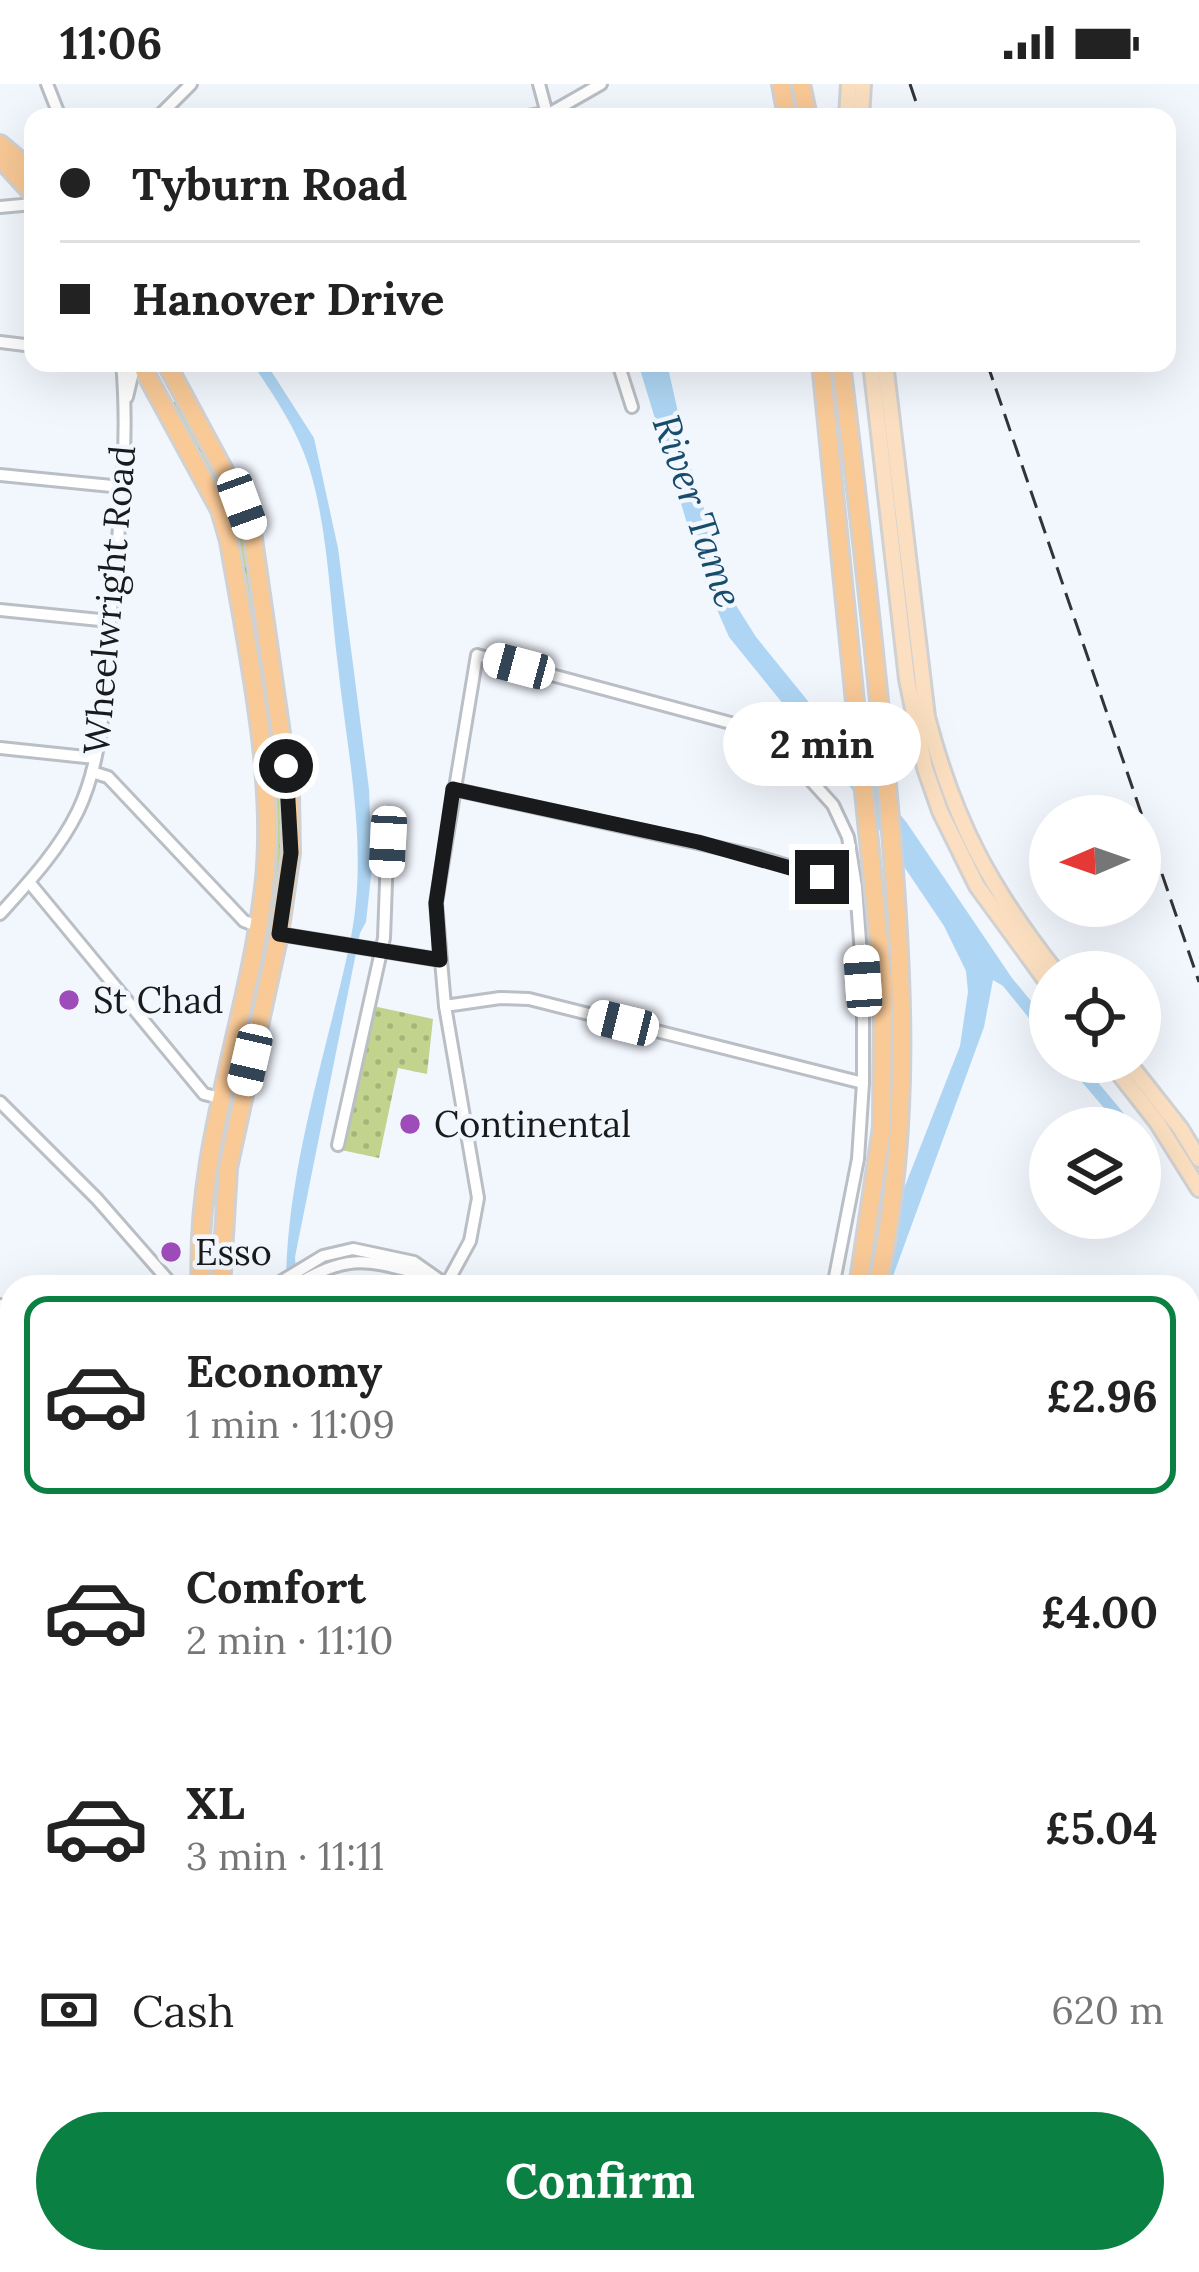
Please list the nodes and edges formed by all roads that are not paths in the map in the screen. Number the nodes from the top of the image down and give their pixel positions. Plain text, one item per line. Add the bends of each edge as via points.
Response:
1 (191, 84) edge
2 (601, 84) edge
3 (167, 108) edge
4 (560, 108) edge
5 (0, 144) edge
6 (0, 158) edge
7 (24, 164) edge
8 (24, 184) edge
9 (123, 372) edge
10 (135, 372) edge
11 (144, 372) edge
12 (171, 372) edge
13 (621, 372) edge
14 (822, 372) edge
15 (842, 372) edge
16 (872, 372) edge
17 (886, 372) edge
18 (131, 384) junction
19 (152, 385) junction
20 (125, 400) junction
21 (632, 406) dead end
22 (0, 475) edge
23 (122, 487) junction
24 (0, 610) edge
25 (110, 621) junction
26 (0, 748) edge
27 (95, 758) junction
28 (92, 772) junction
29 (453, 789) junction
30 (388, 826) dead end
31 (29, 882) junction
32 (856, 887) junction
33 (0, 914) edge
34 (257, 926) junction
35 (279, 934) junction
36 (382, 948) junction
37 (1040, 951) edge
38 (1029, 957) edge
39 (440, 960) junction
40 (446, 1006) junction
41 (863, 1083) junction
42 (1126, 1083) edge
43 (1145, 1083) edge
44 (220, 1098) junction
45 (0, 1102) edge
46 (338, 1145) dead end
47 (1199, 1159) edge
48 (1199, 1189) edge
49 (220, 1262) junction
50 (308, 1272) junction
51 (164, 1275) edge
52 (202, 1275) edge
53 (221, 1275) edge
54 (228, 1275) edge
55 (301, 1275) edge
56 (305, 1275) edge
57 (425, 1275) edge
58 (453, 1275) edge
59 (835, 1275) edge
60 (860, 1275) edge
61 (879, 1275) edge

1 - 3 street
2 - 4 street
5 - 7 highway
6 - 8 highway
9 - 20 street, Wheelwright Road
10 - 18 street, Wheelwright Road
11 - 19 highway
12 - 35 highway via 252,532 290,796
13 - 21 street
14 - 60 highway via 883,981 882,1126
15 - 61 highway via 902,985 899,1126
16 - 38 main road via 907,679 926,768 977,886
17 - 37 main road via 939,765 969,842
18 - 19 street
18 - 20 street, Wheelwright Road
19 - 34 highway via 229,541 266,796
20 - 23 street, Wheelwright Road
22 - 23 street
23 - 25 street, Wheelwright Road
24 - 25 street
25 - 27 street, Wheelwright Road
26 - 27 street
27 - 28 street, Wheelwright Road
28 - 31 street, Wheelwright Road via 66,832
28 - 34 street via 108,776
29 - 32 street via 756,856
29 - 32 street via 477,655 768,733 833,805
29 - 39 street via 436,903
30 - 36 street
31 - 33 street, Wheelwright Road
31 - 44 street via 204,1094
32 - 41 street
34 - 44 highway
35 - 36 street
35 - 49 highway via 238,1113
36 - 39 street
36 - 46 street
39 - 40 street
40 - 41 street via 529,999
40 - 58 street via 478,1198
41 - 59 street via 858,1160
42 - 48 main road
43 - 47 main road
44 - 52 highway
45 - 51 street
49 - 53 highway
49 - 54 street
50 - 55 street
50 - 56 street
50 - 57 street via 347,1261

